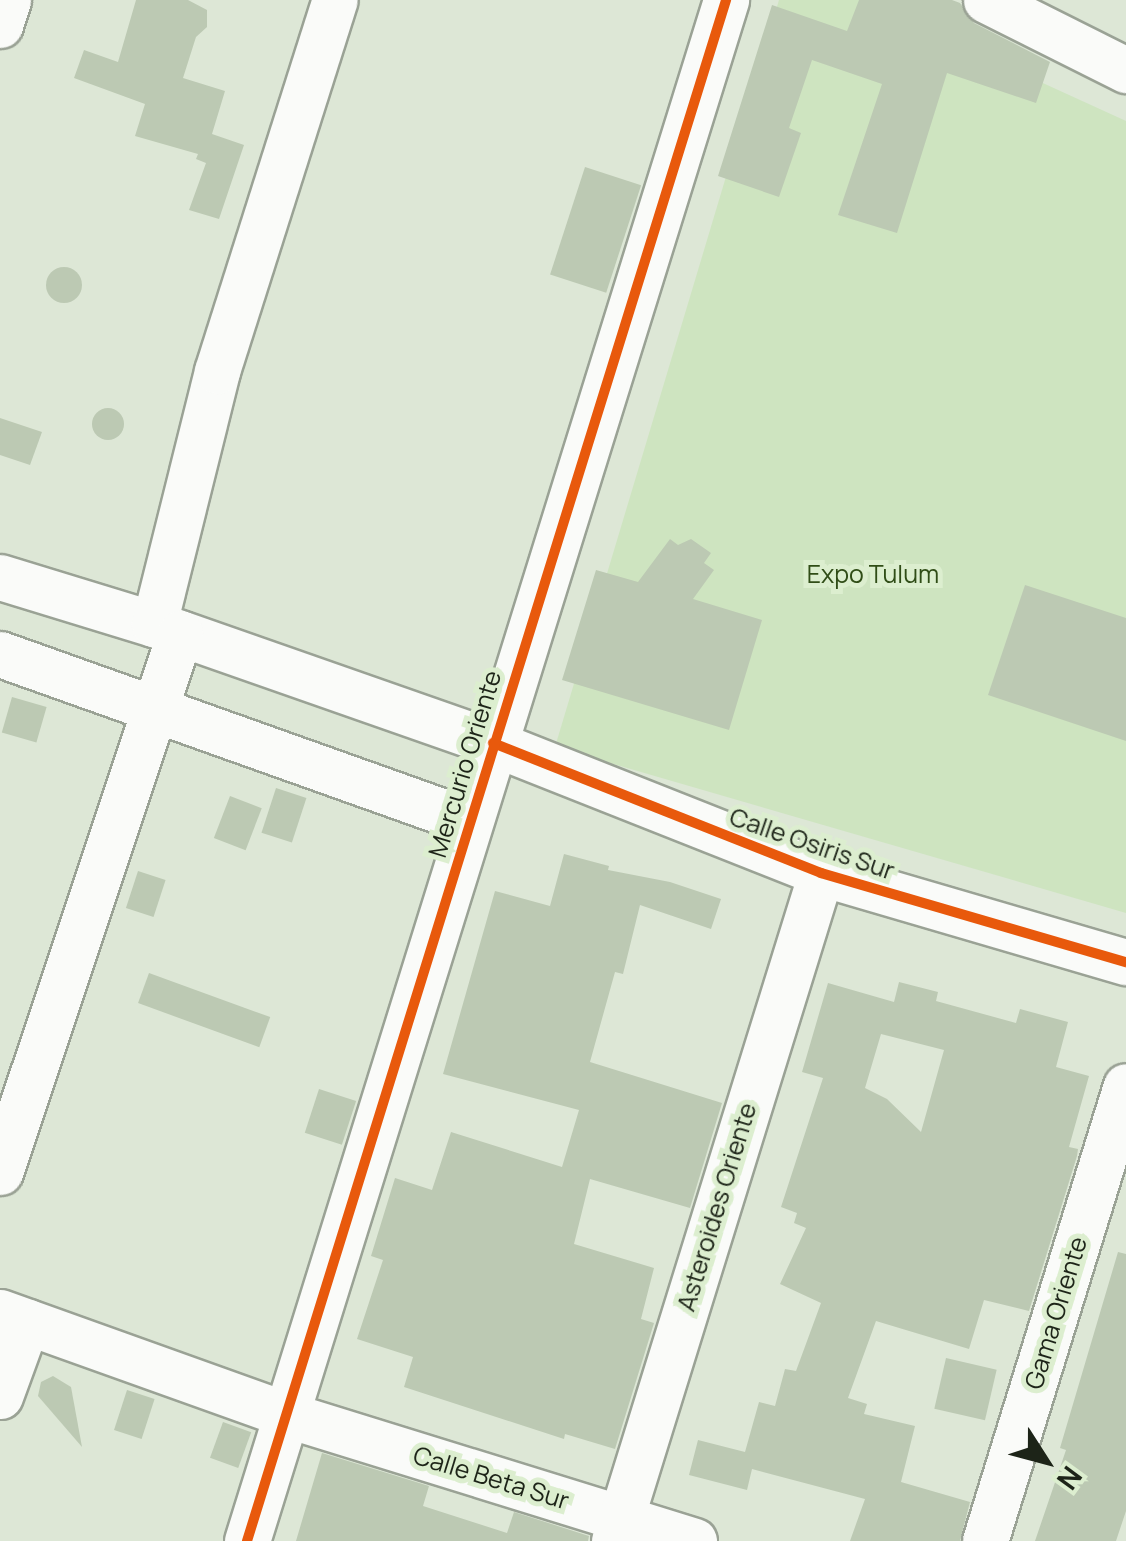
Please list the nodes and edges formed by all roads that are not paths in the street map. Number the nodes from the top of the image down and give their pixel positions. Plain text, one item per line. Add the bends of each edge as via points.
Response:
1 (8, 0) edge
2 (335, 0) edge
3 (726, 0) edge
4 (986, 0) edge
5 (0, 25) edge
6 (1126, 70) edge
7 (0, 576) edge
8 (167, 628) junction
9 (0, 654) edge
10 (153, 708) junction
11 (493, 743) junction
12 (468, 821) junction
13 (821, 873) junction
14 (1126, 962) edge
15 (1126, 1086) edge
16 (0, 1172) edge
17 (13, 1317) edge
18 (0, 1396) edge
19 (288, 1415) junction
20 (617, 1530) edge
21 (247, 1541) edge
22 (694, 1541) edge
23 (986, 1541) edge

1 - 5 street
2 - 8 street via 217,371
3 - 11 street, Mercurio Oriente
4 - 6 street
7 - 8 street, Calle Osiris Sur
8 - 10 street
8 - 11 street, Calle Osiris Sur
9 - 10 street
10 - 12 street
10 - 16 street
11 - 12 street, Mercurio Oriente
11 - 13 street, Calle Osiris Sur
12 - 19 street, Mercurio Oriente
13 - 14 street, Calle Osiris Sur
13 - 20 street, Asteroides Oriente
15 - 23 street, Gama Oriente
17 - 18 street
17 - 19 street, Calle Beta Sur
19 - 20 street, Calle Beta Sur
19 - 21 street, Mercurio Oriente
20 - 22 street, Calle Beta Sur

